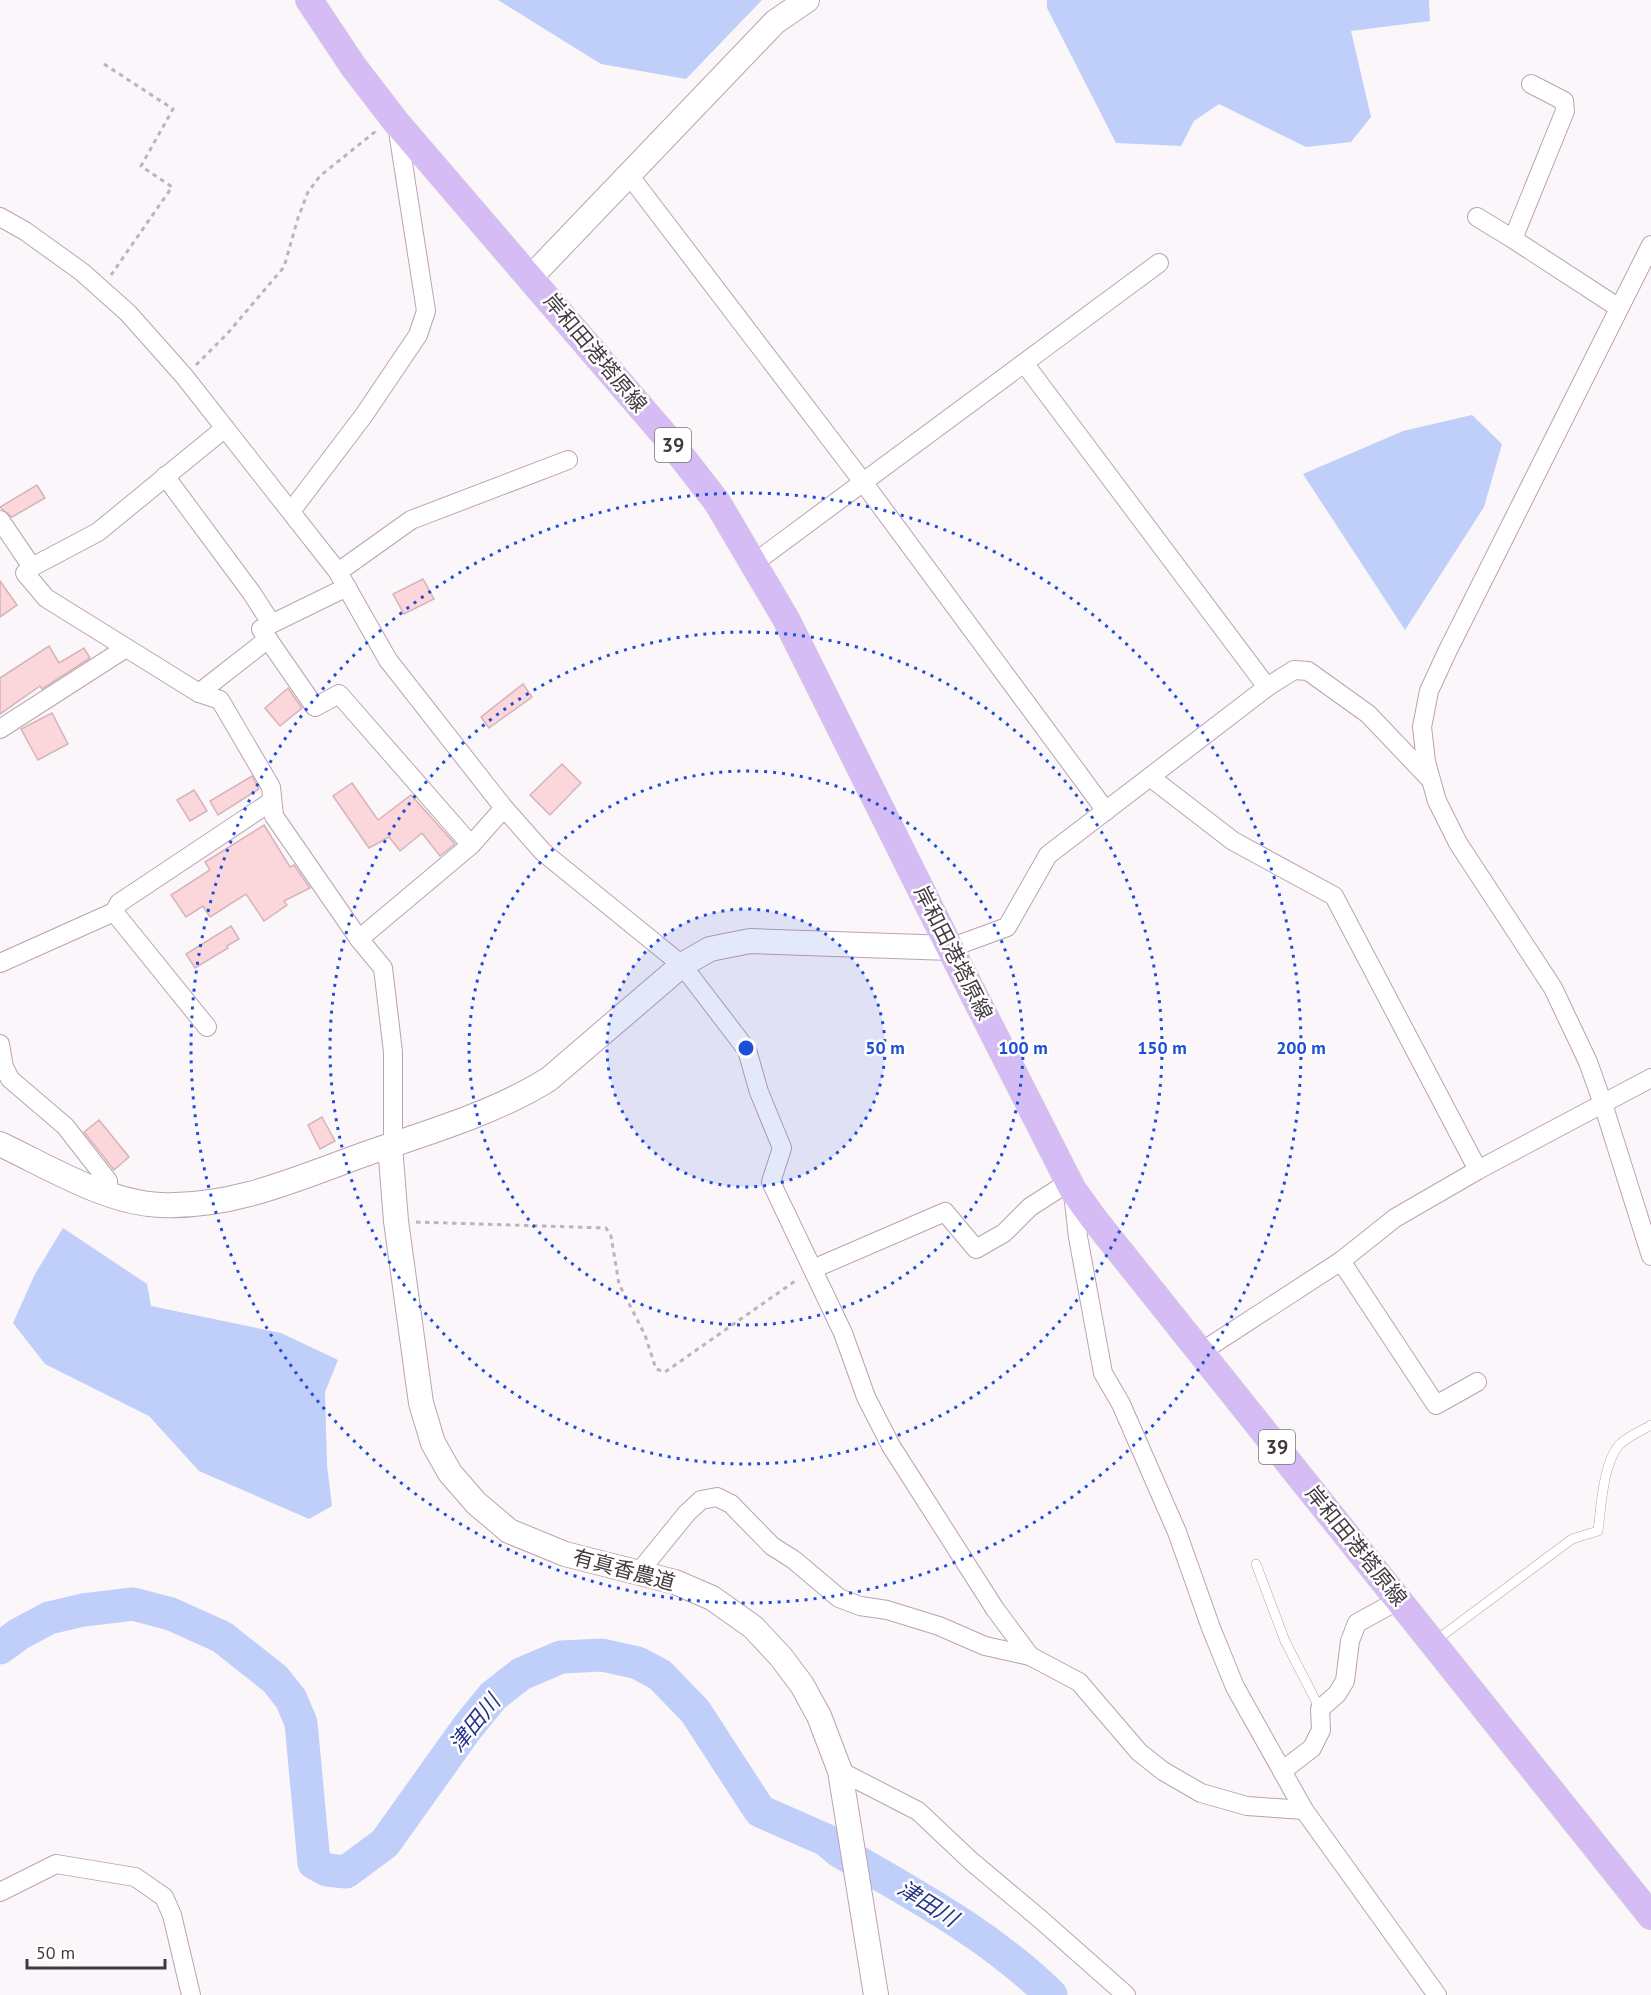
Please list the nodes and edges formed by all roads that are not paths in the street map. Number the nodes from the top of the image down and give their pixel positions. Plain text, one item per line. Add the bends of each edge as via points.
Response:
1 (309, 0) edge
2 (807, 0) edge
3 (1531, 84) dead end
4 (395, 120) junction
5 (629, 175) junction
6 (0, 217) edge
7 (1477, 217) dead end
8 (1513, 239) junction
9 (1651, 245) edge
10 (1159, 263) dead end
11 (531, 277) junction
12 (1619, 308) junction
13 (1024, 363) junction
14 (225, 428) junction
15 (568, 460) dead end
16 (165, 476) junction
17 (863, 482) junction
18 (292, 510) junction
19 (0, 520) edge
20 (754, 563) junction
21 (32, 567) junction
22 (343, 580) junction
23 (269, 631) junction
24 (126, 648) junction
25 (1267, 687) junction
26 (199, 693) junction
27 (0, 729) edge
28 (1150, 777) junction
29 (1431, 781) junction
30 (272, 801) junction
31 (504, 808) junction
32 (1106, 811) junction
33 (471, 845) junction
34 (114, 912) junction
35 (359, 939) junction
36 (950, 948) junction
37 (0, 963) edge
38 (682, 965) junction
39 (207, 1027) dead end
40 (0, 1044) edge
41 (1651, 1078) edge
42 (1603, 1104) junction
43 (0, 1144) edge
44 (392, 1145) junction
45 (1478, 1170) junction
46 (1071, 1186) junction
47 (109, 1193) junction
48 (1651, 1256) edge
49 (1341, 1261) junction
50 (813, 1269) junction
51 (1201, 1352) junction
52 (1477, 1382) dead end
53 (1651, 1425) edge
54 (1256, 1564) dead end
55 (639, 1572) junction
56 (1399, 1600) junction
57 (1433, 1642) junction
58 (1030, 1656) junction
59 (1320, 1709) junction
60 (840, 1771) junction
61 (1282, 1771) junction
62 (1304, 1810) junction
63 (0, 1892) edge
64 (1651, 1916) edge
65 (191, 1995) edge
66 (876, 1995) edge
67 (1126, 1995) edge
68 (1437, 1995) edge

1 - 4 main road, 岸和田港塔原線 / 39
2 - 5 street via 775,22
3 - 8 street via 1564,101 1565,111
4 - 11 main road, 岸和田港塔原線 / 39
4 - 18 street via 426,311 418,335
5 - 11 street
5 - 17 street
6 - 14 street via 82,272 128,313
7 - 8 street
8 - 12 street
9 - 12 street
10 - 13 street
11 - 20 main road, 岸和田港塔原線 / 39 via 695,473
12 - 29 street via 1429,691 1422,727
13 - 17 street
13 - 25 street
14 - 16 street
14 - 18 street
15 - 22 street via 411,520
16 - 21 street via 98,532
16 - 23 street via 251,592
17 - 20 street
17 - 32 street
18 - 22 street
19 - 21 street
20 - 36 main road, 岸和田港塔原線 / 39 via 786,619
21 - 24 street via 25,573 46,598
22 - 23 street
22 - 31 street via 388,660
23 - 26 street
23 - 33 street via 315,707 339,693
24 - 26 street
24 - 27 street
25 - 28 street
25 - 29 street via 1294,670 1308,671 1368,714
26 - 30 street via 220,700 271,787
28 - 32 street
28 - 45 street via 1233,841 1334,896
29 - 42 street via 1458,843 1553,988
30 - 34 street via 119,903
30 - 35 street via 274,816
31 - 33 street
31 - 38 street via 543,852
32 - 36 street via 1048,855 1007,927
33 - 35 street
34 - 37 street
34 - 39 street
35 - 44 street via 383,969 393,1052
36 - 38 street via 750,941 710,949
36 - 46 main road, 岸和田港塔原線 / 39
38 - 44 street via 549,1079 526,1094
38 - 50 street via 747,1050 782,1148 771,1182
40 - 47 street via 10,1079 65,1126 108,1181
41 - 42 street
42 - 45 street
42 - 48 street
43 - 47 street
44 - 47 street via 244,1196 202,1204 160,1205
44 - 55 street, 有真香農道 via 396,1221 421,1403 433,1443 450,1473 476,1503 509,1531 565,1554
45 - 49 street via 1395,1218
46 - 50 street via 1030,1207 1004,1233 976,1249 945,1212
46 - 51 main road, 岸和田港塔原線 / 39
46 - 61 street via 1103,1373 1121,1404 1177,1532 1235,1687
49 - 51 street
49 - 52 street via 1436,1405
50 - 58 street via 843,1333 866,1397 891,1446 995,1610
51 - 56 main road, 岸和田港塔原線 / 39
53 - 57 lane via 1619,1446 1610,1462 1598,1531 1572,1539
54 - 59 lane via 1285,1641
55 - 58 street via 687,1513 701,1500 717,1497 731,1504 772,1546 839,1598 939,1626 985,1646
55 - 60 street, 有真香農道 via 675,1581 712,1598 753,1627 802,1685 819,1716
56 - 57 main road, 岸和田港塔原線 / 39
56 - 59 street via 1358,1623 1350,1641 1345,1681
57 - 64 main road, 岸和田港塔原線 / 39
58 - 62 street via 1079,1682 1139,1752 1201,1794 1247,1806
59 - 61 street via 1321,1730 1312,1748
60 - 66 street, 有真香農道
60 - 67 street via 918,1811
61 - 62 street
62 - 68 street
63 - 65 street via 56,1864 135,1877 164,1897

